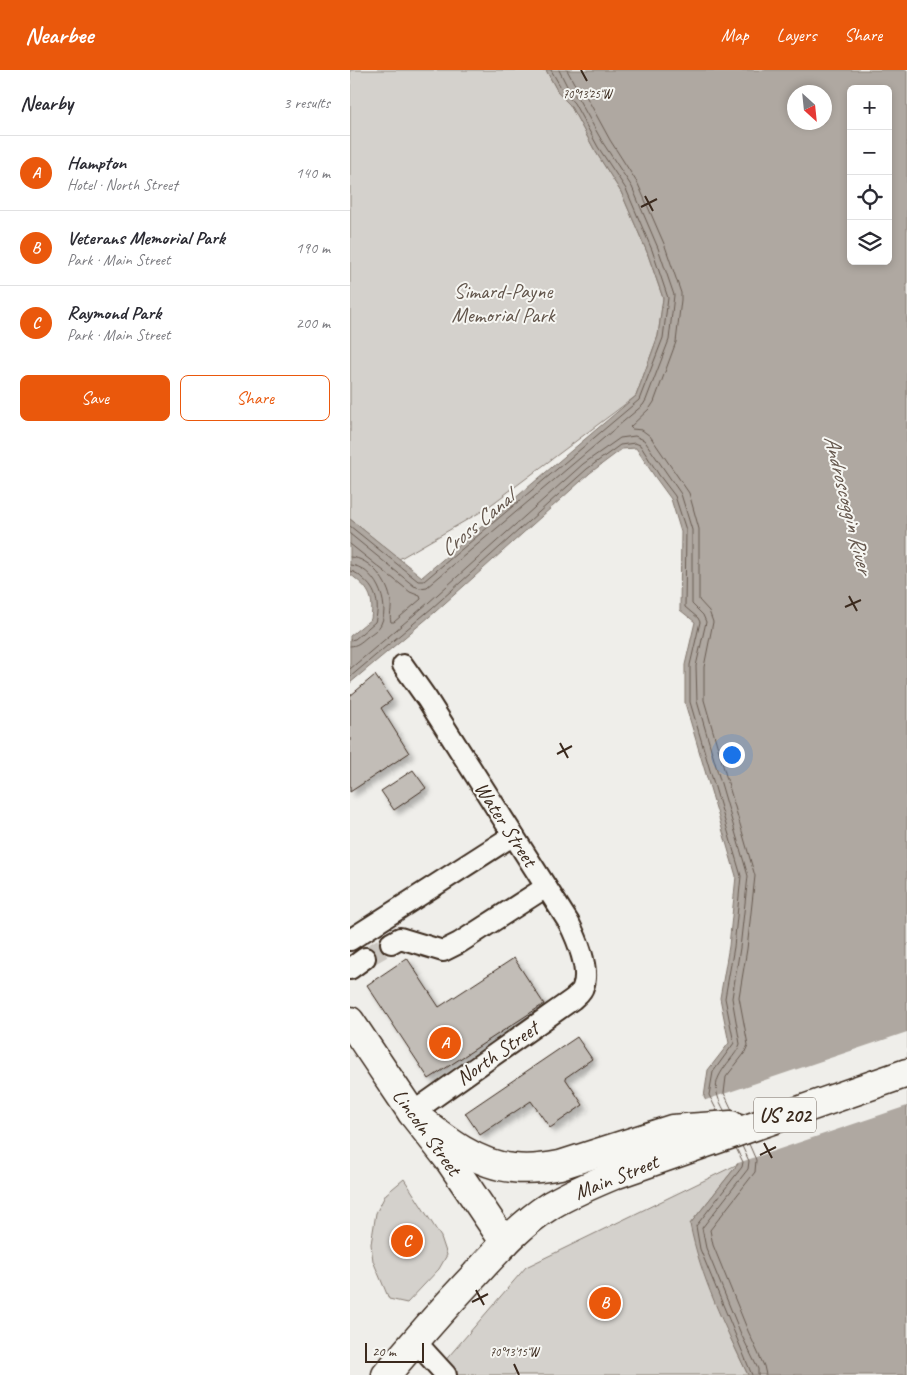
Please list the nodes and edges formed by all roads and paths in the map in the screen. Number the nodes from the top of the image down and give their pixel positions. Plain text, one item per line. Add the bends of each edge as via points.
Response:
1 (403, 665) dead end
2 (512, 836) junction
3 (546, 887) junction
4 (391, 914) junction
5 (350, 940) edge
6 (581, 992) joint
7 (350, 1021) edge
8 (907, 1073) edge
9 (412, 1113) junction
10 (660, 1146) junction
11 (505, 1243) junction
12 (415, 1341) junction
13 (386, 1375) edge
14 (446, 1375) edge

1 - 2 street, Water Street
2 - 3 street, Water Street
2 - 4 street
3 - 4 street via 443,952 396,940
3 - 6 street, Water Street via 577,940 585,975
4 - 5 street
6 - 9 street, North Street
7 - 9 highway, Lincoln Street
8 - 10 highway, Main Street / US 202 via 758,1124
9 - 10 highway via 466,1152 512,1168 541,1168
9 - 11 highway, Lincoln Street via 449,1160
10 - 11 highway, Main Street / US 202 via 552,1205
11 - 12 highway, Main Street / US 202
12 - 13 highway, Main Street / US 202
12 - 14 street

